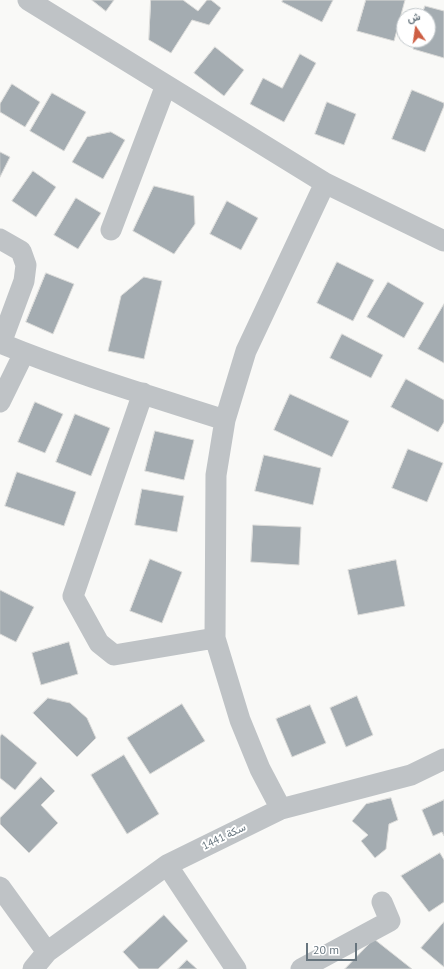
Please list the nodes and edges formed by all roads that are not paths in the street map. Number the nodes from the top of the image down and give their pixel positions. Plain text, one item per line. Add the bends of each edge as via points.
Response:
1 (28, 0) edge
2 (166, 85) junction
3 (325, 183) junction
4 (111, 230) dead end
5 (0, 239) edge
6 (444, 241) edge
7 (0, 343) edge
8 (24, 353) junction
9 (143, 393) junction
10 (0, 402) edge
11 (226, 420) junction
12 (216, 638) junction
13 (444, 759) edge
14 (281, 809) junction
15 (168, 865) junction
16 (0, 887) edge
17 (382, 902) dead end
18 (47, 952) junction
19 (34, 969) edge
20 (236, 969) edge
21 (301, 969) edge

1 - 2 street
2 - 3 street
2 - 4 street
3 - 6 street
3 - 11 street via 246,351
5 - 7 street via 21,251 26,265 24,281
7 - 8 street
8 - 9 street
8 - 10 street
9 - 11 street
9 - 12 street via 73,596 99,643 114,655
11 - 12 street via 216,475
12 - 14 street via 240,720 260,769
13 - 14 street, سكة 1441 via 410,775
14 - 15 street, سكة 1441
15 - 18 street, سكة 1441
15 - 20 street
16 - 18 street
17 - 21 street via 390,922
18 - 19 street, سكة 1441

